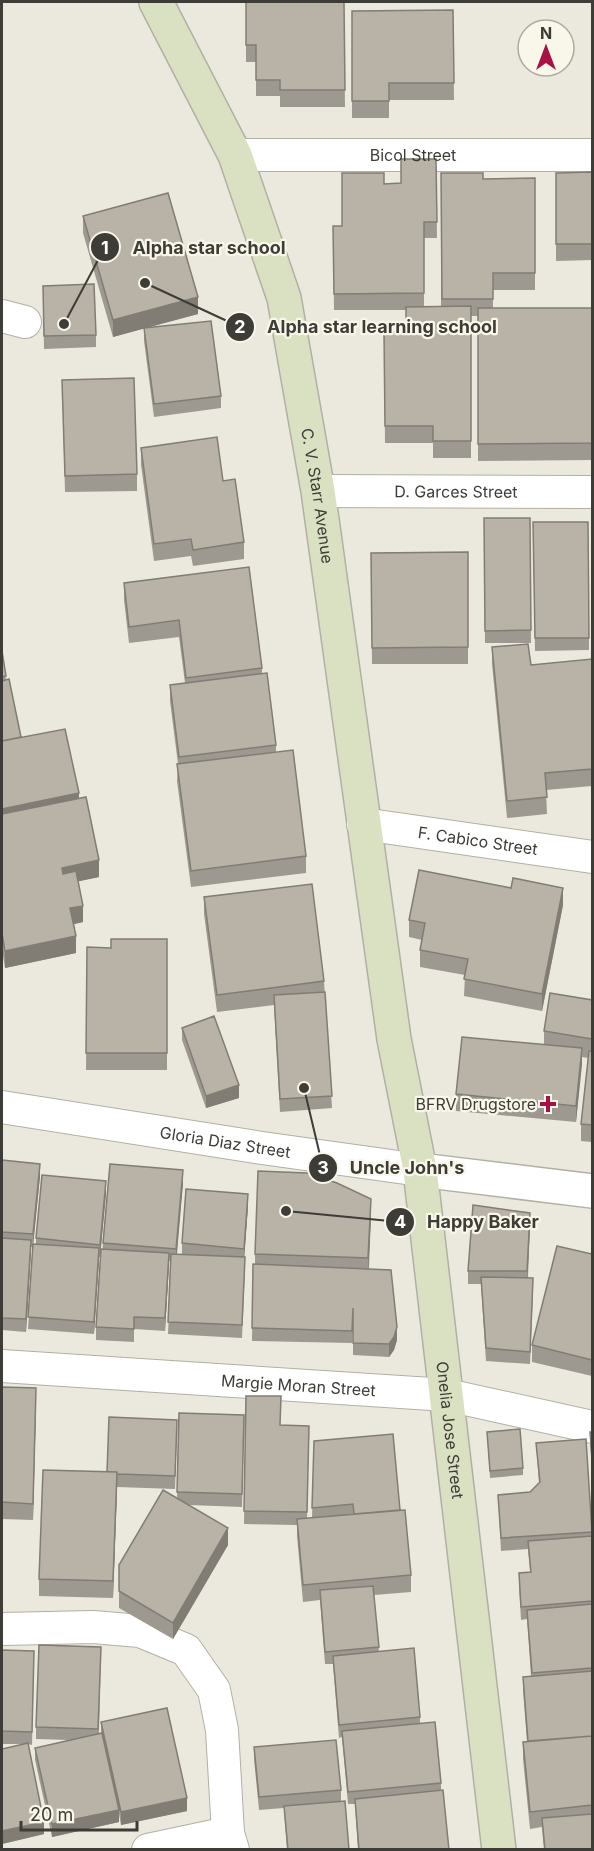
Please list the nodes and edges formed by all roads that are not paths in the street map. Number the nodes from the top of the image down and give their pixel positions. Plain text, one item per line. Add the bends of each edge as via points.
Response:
1 (156, 2) edge
2 (236, 155) junction
3 (592, 155) edge
4 (318, 491) junction
5 (592, 492) edge
6 (363, 824) junction
7 (592, 857) edge
8 (391, 1015) joint
9 (2, 1107) edge
10 (420, 1170) junction
11 (592, 1191) edge
12 (2, 1366) edge
13 (447, 1395) junction
14 (592, 1427) edge
15 (2, 1629) edge
16 (230, 1841) edge
17 (148, 1850) edge
18 (500, 1850) edge

1 - 2 main road, C. V. Starr Avenue
2 - 3 street, Bicol Street
2 - 4 main road, C. V. Starr Avenue via 284,298
4 - 5 street, D. Garces Street
4 - 6 main road, C. V. Starr Avenue
6 - 7 street, F. Cabico Street
6 - 8 main road, C. V. Starr Avenue
8 - 10 main road, Onelia Jose Street
9 - 10 street, Gloria Diaz Street
10 - 11 street, Gloria Diaz Street
10 - 13 main road, Onelia Jose Street
12 - 13 street, Margie Moran Street
13 - 14 street, Margie Moran Street
13 - 18 main road, Onelia Jose Street
15 - 16 street via 93,1627 140,1631 186,1650 214,1690 222,1730
16 - 17 street

